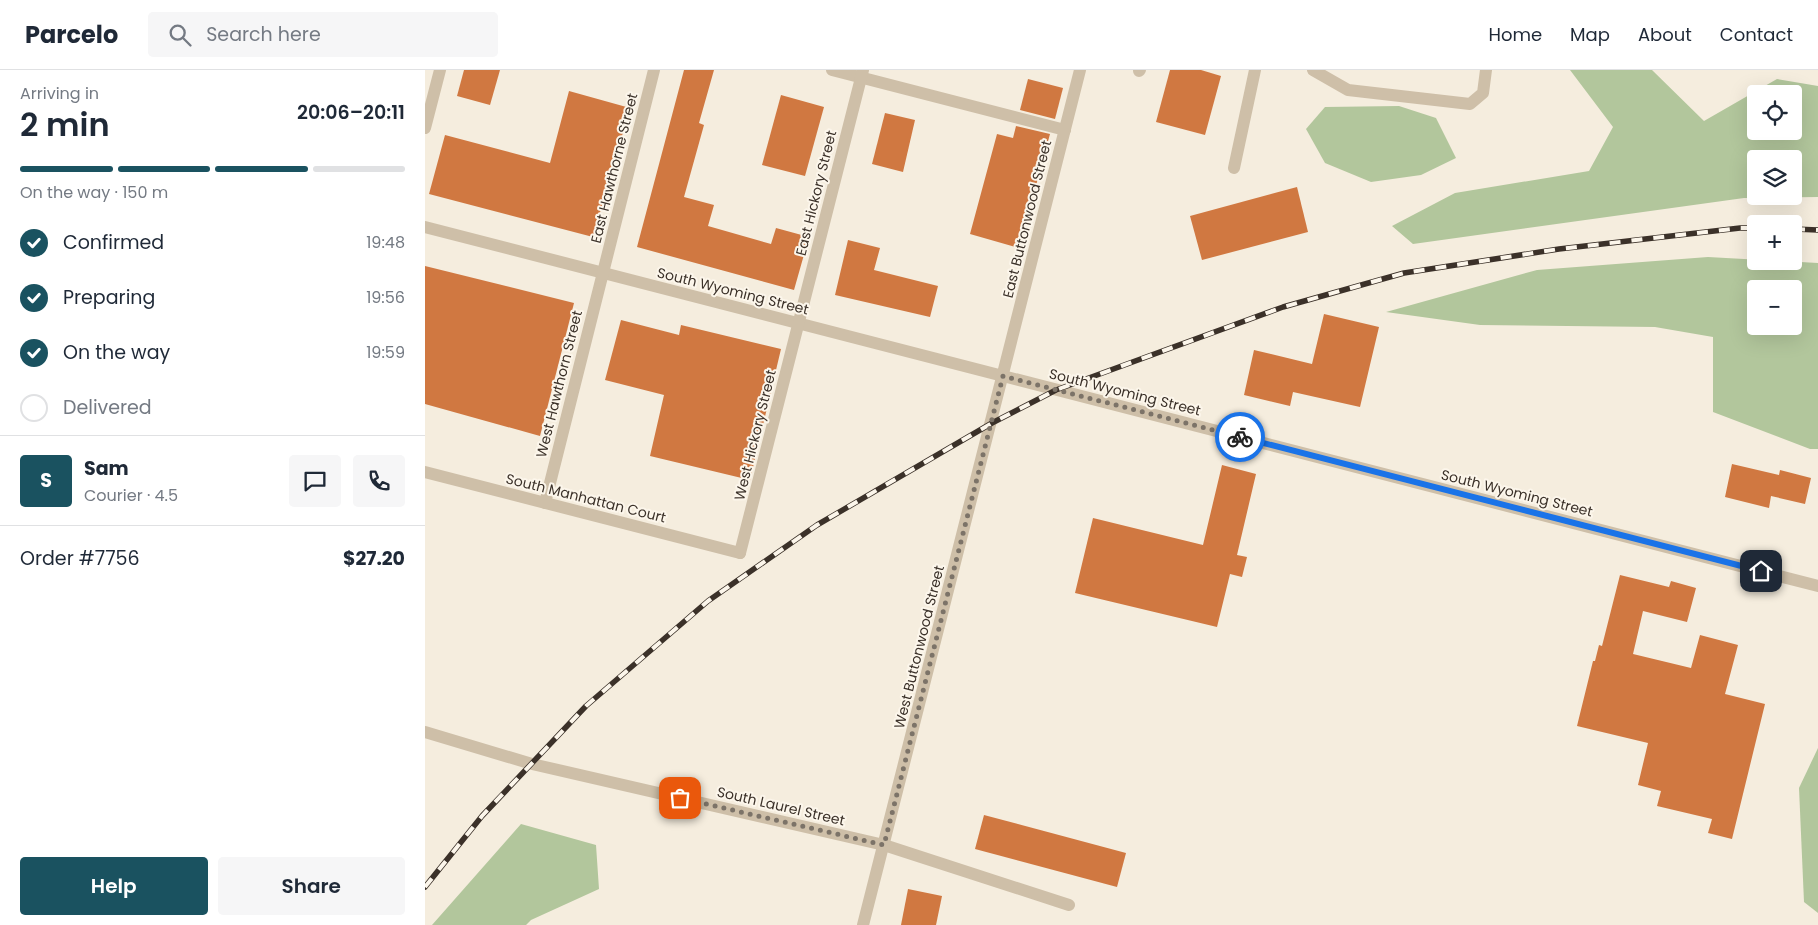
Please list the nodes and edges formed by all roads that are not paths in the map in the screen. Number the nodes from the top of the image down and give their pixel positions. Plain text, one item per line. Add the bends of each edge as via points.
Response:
1 (440, 70) edge
2 (654, 70) edge
3 (832, 70) edge
4 (1080, 70) edge
5 (1255, 70) edge
6 (1313, 70) edge
7 (1486, 70) edge
8 (862, 74) edge
9 (425, 128) edge
10 (1065, 130) junction
11 (1234, 168) dead end
12 (425, 228) edge
13 (603, 273) junction
14 (798, 324) junction
15 (1003, 376) junction
16 (425, 472) edge
17 (545, 503) junction
18 (740, 553) joint
19 (1818, 586) edge
20 (425, 732) edge
21 (884, 845) junction
22 (1069, 905) dead end
23 (863, 925) edge

1 - 9 street
2 - 13 street, East Hawthorne Street
3 - 8 street
4 - 10 street, East Buttonwood Street
5 - 11 street
6 - 7 street via 1348,90 1470,104 1483,93
8 - 10 street
8 - 14 street, East Hickory Street
10 - 15 street, East Buttonwood Street
12 - 13 street, South Wyoming Street
13 - 14 street, South Wyoming Street
13 - 17 street, West Hawthorn Street
14 - 15 street, South Wyoming Street
14 - 18 street, West Hickory Street
15 - 19 street, South Wyoming Street
15 - 21 street, West Buttonwood Street
16 - 17 street, South Manhattan Court
17 - 18 street, South Manhattan Court
20 - 21 street, South Laurel Street via 532,764
21 - 22 street, South Laurel Street
21 - 23 street, West Buttonwood Street

